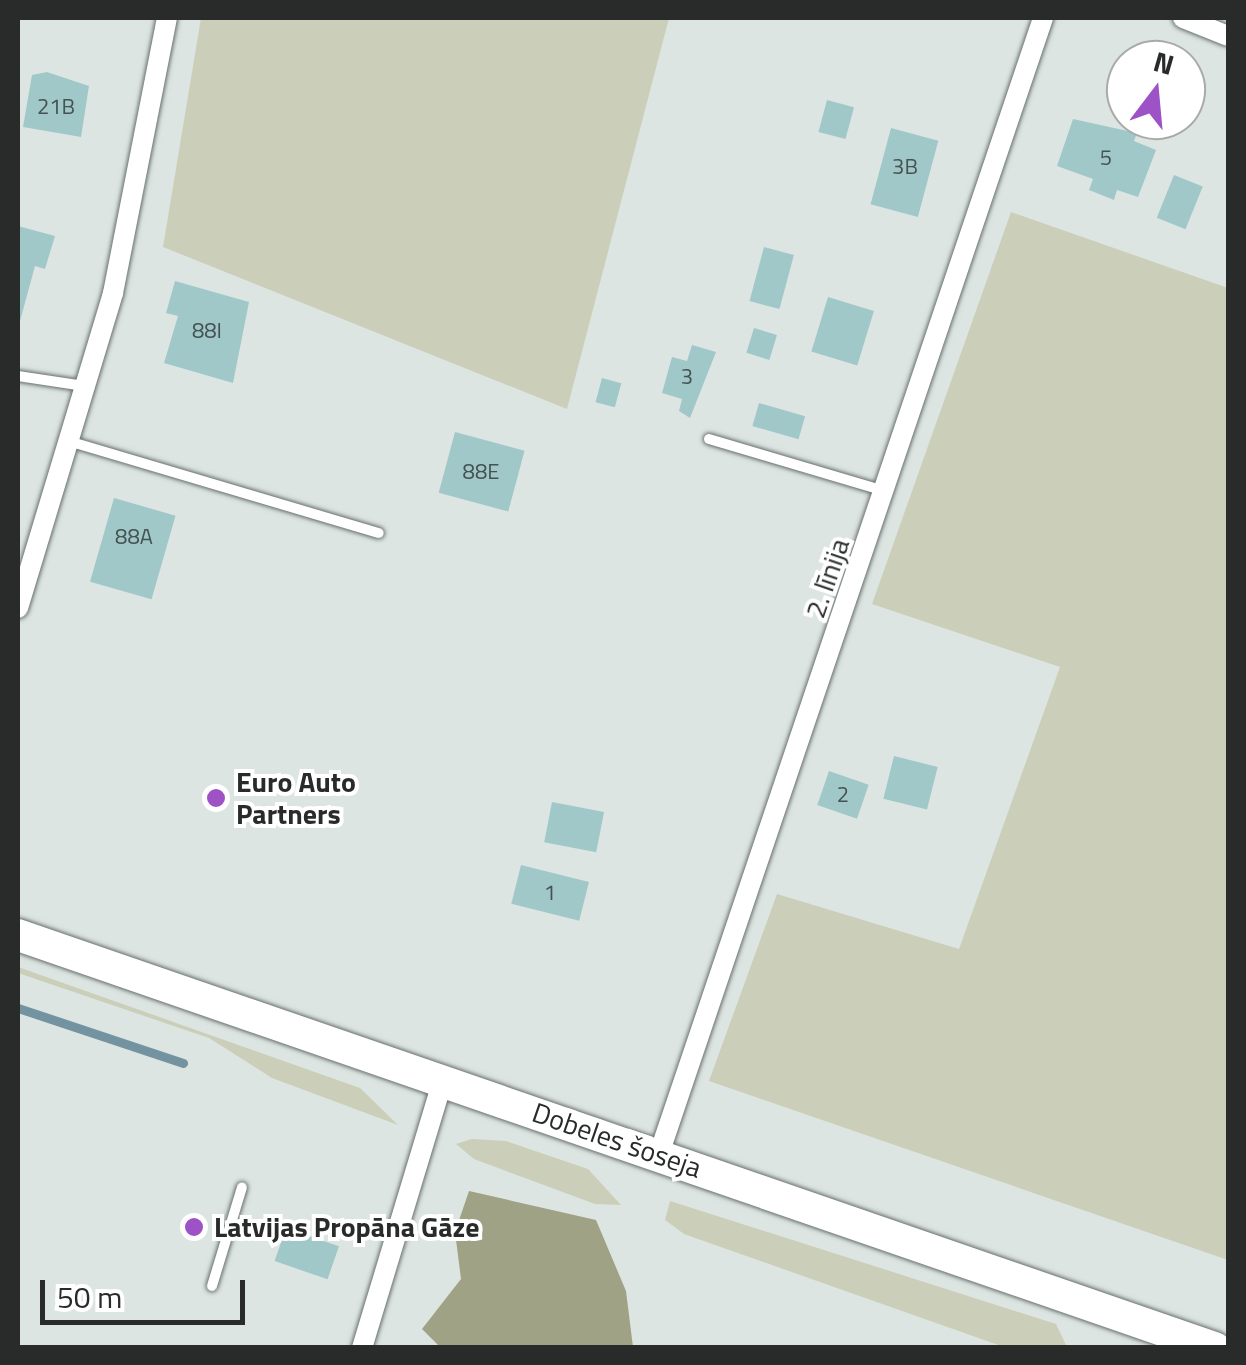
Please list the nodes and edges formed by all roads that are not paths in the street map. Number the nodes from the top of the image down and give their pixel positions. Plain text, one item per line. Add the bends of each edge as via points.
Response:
1 (167, 18) edge
2 (1043, 18) edge
3 (1182, 18) edge
4 (1228, 36) edge
5 (18, 376) edge
6 (85, 386) junction
7 (709, 439) dead end
8 (68, 441) junction
9 (886, 492) junction
10 (378, 533) dead end
11 (18, 608) edge
12 (18, 935) edge
13 (442, 1079) junction
14 (658, 1154) junction
15 (242, 1187) dead end
16 (212, 1286) dead end
17 (362, 1348) edge
18 (1215, 1348) edge

1 - 6 street via 113,293
2 - 9 street, 2. līnija
3 - 4 street
5 - 6 lane
6 - 8 street
7 - 9 lane
8 - 10 lane
8 - 11 street
9 - 14 street, 2. līnija
12 - 13 main road, Dobeles šoseja
13 - 14 main road, Dobeles šoseja
13 - 17 street
14 - 18 main road, Dobeles šoseja
15 - 16 lane

